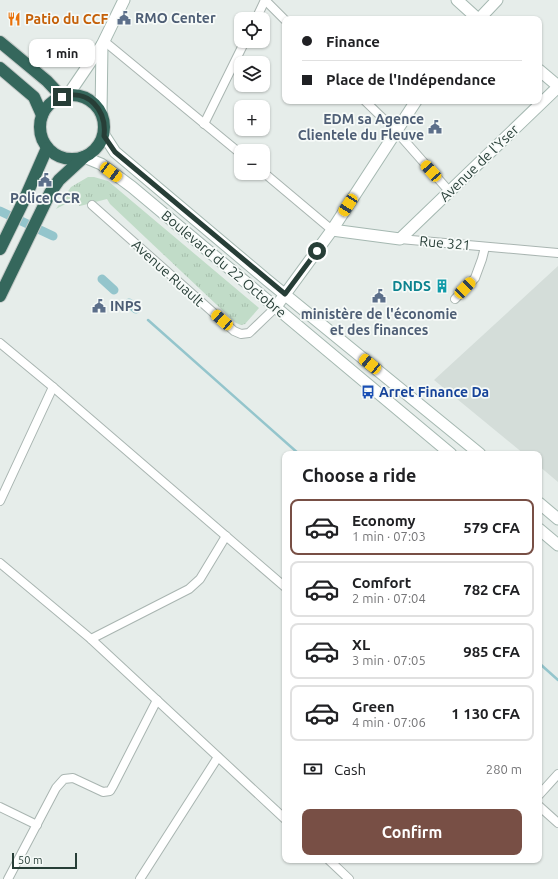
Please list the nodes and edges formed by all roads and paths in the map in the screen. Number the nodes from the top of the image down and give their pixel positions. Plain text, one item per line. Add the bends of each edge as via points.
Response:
1 (124, 0) edge
2 (265, 0) edge
3 (457, 0) edge
4 (497, 0) edge
5 (259, 12) edge
6 (475, 16) edge
7 (481, 16) edge
8 (282, 17) edge
9 (0, 42) edge
10 (103, 43) junction
11 (242, 48) edge
12 (0, 68) edge
13 (542, 73) edge
14 (558, 86) edge
15 (65, 96) junction
16 (542, 101) edge
17 (368, 104) edge
18 (414, 104) edge
19 (539, 104) edge
20 (101, 113) junction
21 (42, 115) junction
22 (204, 124) junction
23 (396, 132) junction
24 (104, 136) junction
25 (47, 148) junction
26 (234, 148) edge
27 (84, 157) junction
28 (270, 178) edge
29 (449, 191) junction
30 (92, 205) dead end
31 (332, 230) junction
32 (400, 239) junction
33 (485, 247) junction
34 (0, 249) edge
35 (558, 253) edge
36 (285, 294) junction
37 (0, 296) edge
38 (455, 299) dead end
39 (275, 308) junction
40 (0, 343) edge
41 (53, 387) junction
42 (447, 451) edge
43 (476, 451) edge
44 (0, 501) edge
45 (542, 506) edge
46 (558, 519) edge
47 (542, 532) edge
48 (226, 536) junction
49 (558, 545) edge
50 (0, 563) edge
51 (282, 584) edge
52 (91, 639) junction
53 (157, 700) junction
54 (218, 757) junction
55 (558, 774) edge
56 (542, 792) edge
57 (0, 806) edge
58 (542, 809) edge
59 (282, 816) edge
60 (558, 823) edge
61 (37, 825) junction
62 (332, 863) edge
63 (8, 879) edge
64 (140, 879) edge
65 (349, 879) edge

1 - 10 main road
2 - 5 street
2 - 8 street
3 - 6 main road
4 - 7 main road
9 - 15 highway
10 - 15 main road
10 - 20 main road
10 - 22 street
11 - 22 street
12 - 21 highway via 34,97
13 - 14 main road
14 - 16 main road, Avenue de l'Yser
15 - 20 highway via 79,94 97,106
15 - 21 highway via 54,101
17 - 23 street
18 - 23 main road, Avenue Ruault
19 - 29 main road, Avenue de l'Yser
20 - 24 highway via 105,128
21 - 25 highway via 40,132
22 - 26 street
23 - 29 street
23 - 31 main road, Avenue Ruault
24 - 27 highway via 96,149
24 - 36 main road, Boulevard du 22 Octobre via 115,152
25 - 27 highway via 64,159
25 - 34 highway
27 - 37 highway via 59,180 50,193
27 - 39 main road, Boulevard du 22 Octobre via 101,164 132,187
28 - 31 street
29 - 32 main road, Avenue de l'Yser
30 - 39 street, Avenue Ruault via 234,331 241,334 250,333
31 - 32 main road, Rue 321
31 - 36 main road, Avenue Ruault
32 - 33 street, Rue 321
33 - 35 street, Rue 321
33 - 38 street via 476,278
36 - 39 main road, Avenue Ruault
36 - 43 main road, Boulevard du 22 Octobre
39 - 42 main road, Boulevard du 22 Octobre
40 - 41 street
41 - 44 street
41 - 48 street
45 - 46 main road
47 - 49 main road
48 - 51 street
48 - 52 street via 200,578 189,589
50 - 52 street
52 - 53 street
53 - 54 street
53 - 61 street via 110,791 103,792 73,778 64,779 56,788
54 - 59 street
54 - 64 street
55 - 56 street
57 - 61 street
58 - 60 street
61 - 63 street
62 - 65 street

